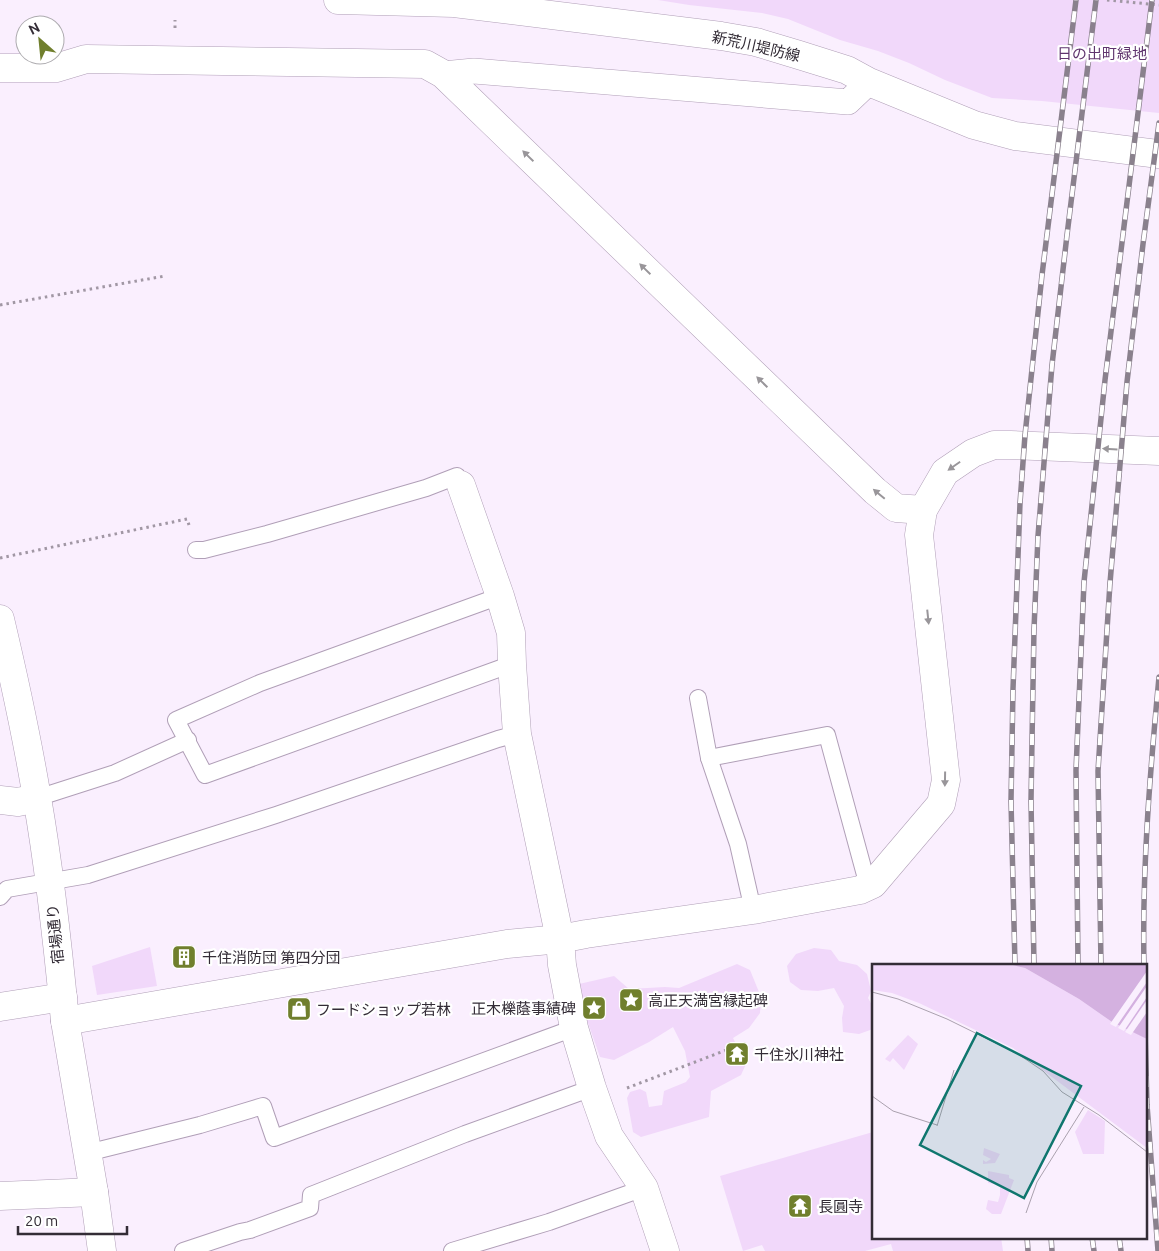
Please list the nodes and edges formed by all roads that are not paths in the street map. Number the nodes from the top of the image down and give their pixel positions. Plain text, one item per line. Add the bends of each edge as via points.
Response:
1 (338, 0) edge
2 (0, 68) edge
3 (443, 74) junction
4 (869, 82) junction
5 (1159, 154) edge
6 (1159, 451) edge
7 (461, 485) joint
8 (923, 510) junction
9 (196, 550) road end
10 (500, 596) junction
11 (0, 619) edge
12 (512, 664) junction
13 (7, 678) edge
14 (698, 698) dead end
15 (517, 734) junction
16 (188, 740) junction
17 (709, 758) junction
18 (37, 798) junction
19 (0, 800) edge
20 (50, 882) junction
21 (868, 886) junction
22 (0, 897) edge
23 (753, 910) junction
24 (560, 939) junction
25 (0, 1006) edge
26 (64, 1009) junction
27 (574, 1028) junction
28 (594, 1094) junction
29 (87, 1153) junction
30 (644, 1188) junction
31 (94, 1192) junction
32 (0, 1196) edge
33 (102, 1251) edge
34 (183, 1251) edge
35 (454, 1251) edge
36 (665, 1251) edge

1 - 4 street, 新荒川堤防線 via 454,3 721,36 799,55 847,70
2 - 3 street via 56,68 86,59 425,64
3 - 4 street via 474,71 848,102
8 -> 3 street via 896,508 875,491
4 - 5 street, 新荒川堤防線 via 974,125 1015,136
6 -> 8 street via 994,445 973,453 945,472
7 - 9 lane via 457,476 267,534
7 - 10 street
8 -> 21 street via 919,535 946,780 941,804
10 - 12 street via 511,633
10 - 16 lane via 260,683 176,720
11 - 13 street, 宿場通り
12 - 15 street
12 - 16 lane via 205,775
13 - 18 street, 宿場通り
14 - 17 lane
15 - 20 lane via 88,875
15 - 24 street
16 - 18 lane via 115,773
17 - 21 lane via 827,735
17 - 23 lane via 738,844
18 - 19 street via 18,802
18 - 20 street, 宿場通り
20 - 22 lane via 7,889
20 - 26 street, 宿場通り
21 - 23 street
23 - 24 street
24 - 26 street
24 - 27 street
25 - 26 street
26 - 29 street, 宿場通り
27 - 28 street
27 - 29 lane via 274,1138 263,1106 200,1126
28 - 30 street via 610,1136
28 - 34 lane via 465,1134 311,1196 310,1208
29 - 31 street, 宿場通り
30 - 35 lane
30 - 36 street
31 - 32 street
31 - 33 street, 宿場通り

